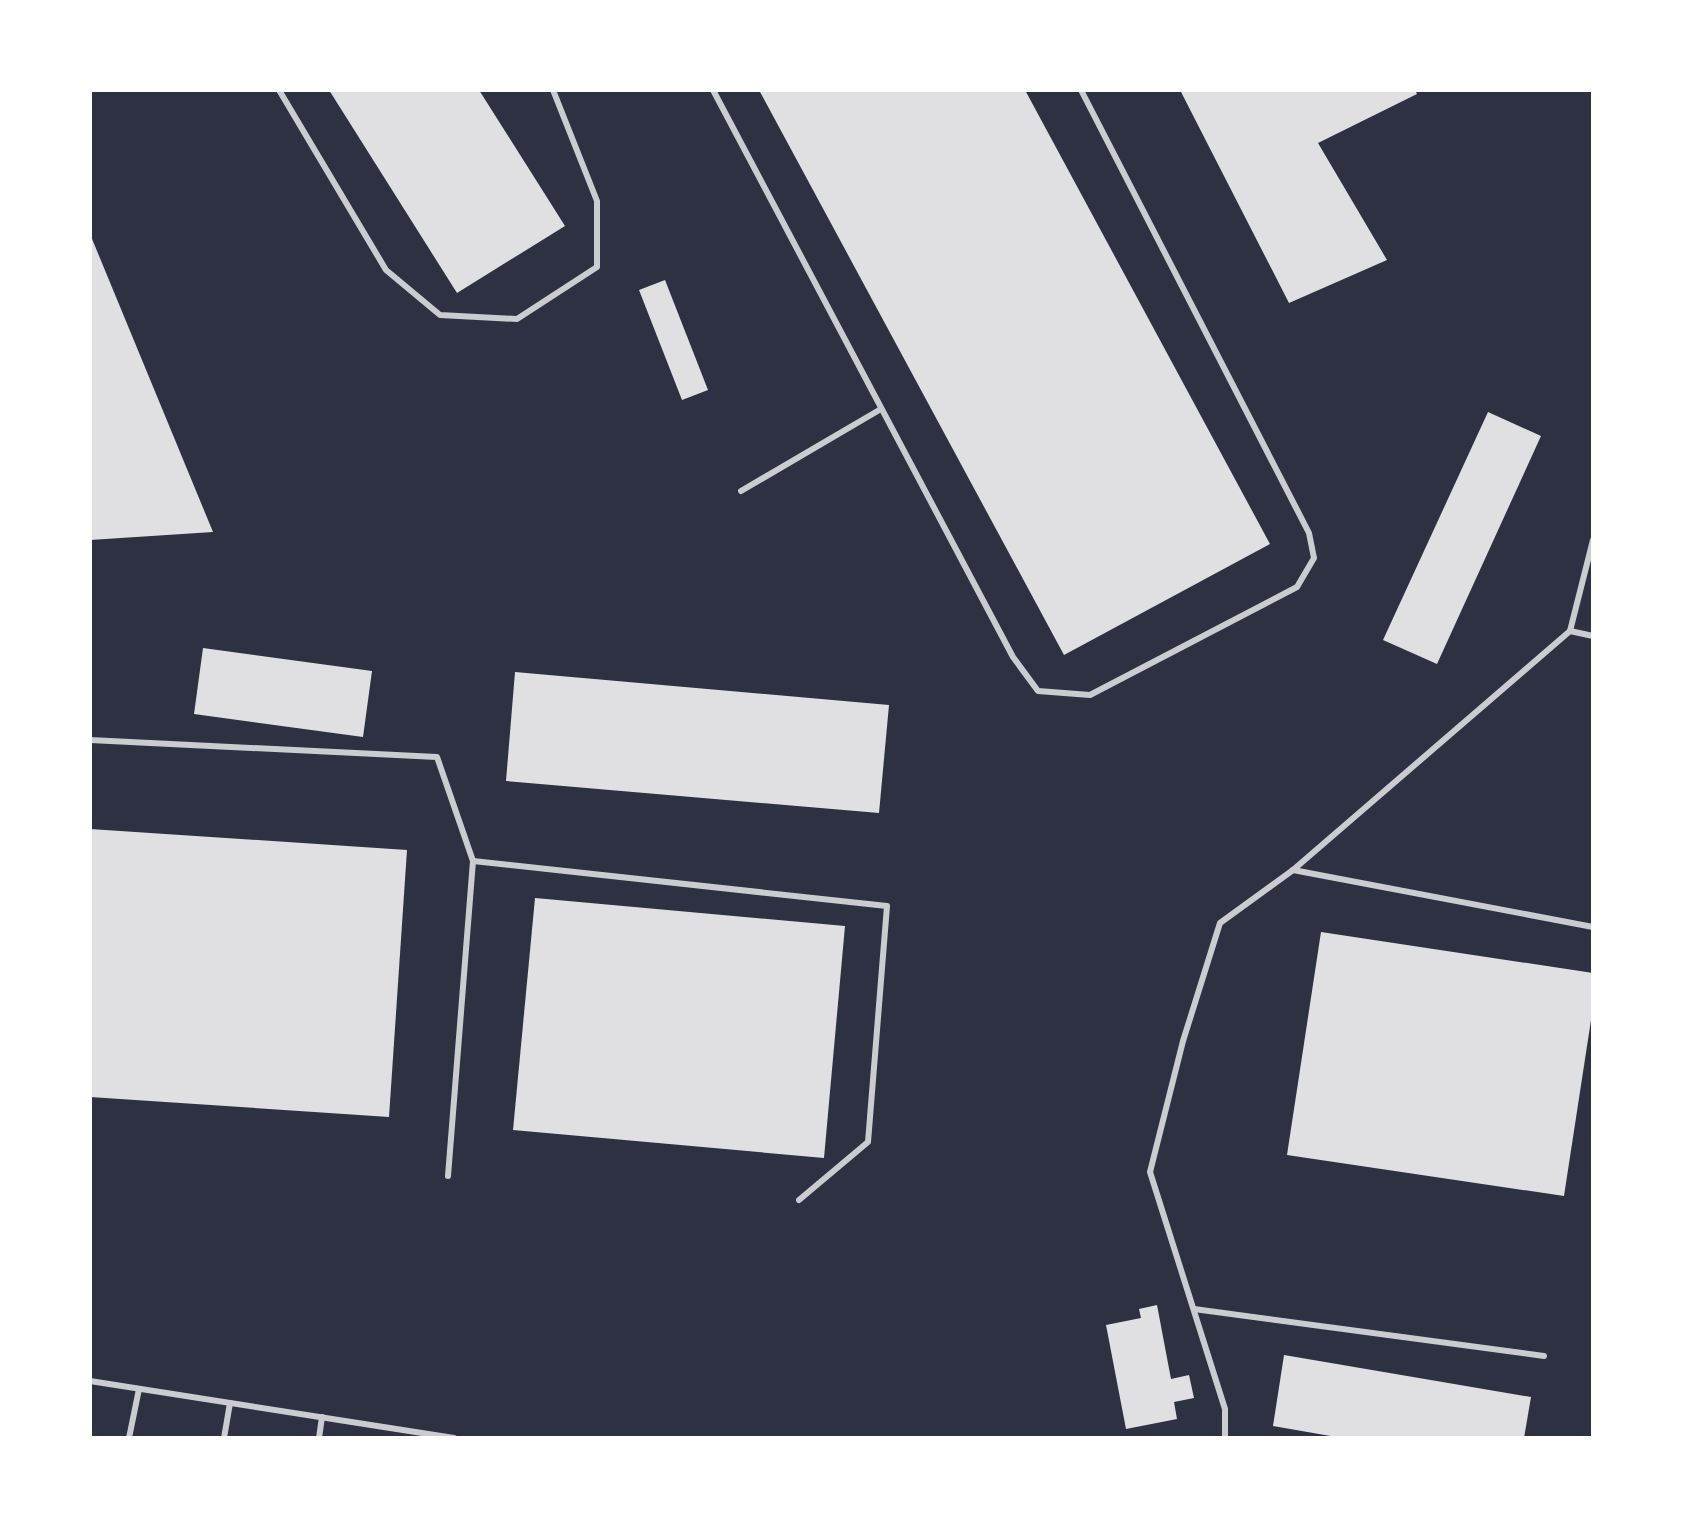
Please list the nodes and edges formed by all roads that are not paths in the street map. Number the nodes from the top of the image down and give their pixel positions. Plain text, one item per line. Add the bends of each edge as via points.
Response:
1 (279, 90) edge
2 (553, 90) edge
3 (713, 90) edge
4 (1081, 90) edge
5 (881, 409) junction
6 (741, 491) dead end
7 (1593, 540) edge
8 (1570, 631) junction
9 (1593, 636) edge
10 (90, 740) edge
11 (473, 861) junction
12 (1293, 870) junction
13 (1593, 927) edge
14 (448, 1176) dead end
15 (799, 1200) dead end
16 (1194, 1309) junction
17 (1544, 1356) dead end
18 (90, 1381) edge
19 (139, 1389) junction
20 (230, 1403) junction
21 (322, 1417) junction
22 (129, 1438) edge
23 (224, 1438) edge
24 (319, 1438) edge
25 (454, 1438) edge
26 (1225, 1438) edge

1 - 2 lane via 386,270 440,315 517,319 597,267 597,201
3 - 5 lane
4 - 5 lane via 1309,533 1314,558 1297,587 1090,695 1038,691 1013,657
5 - 6 lane
7 - 8 lane
8 - 9 lane
8 - 12 lane
10 - 11 lane via 437,757
11 - 14 lane
11 - 15 lane via 887,906 868,1142
12 - 13 lane
12 - 16 lane via 1220,923 1150,1172
16 - 17 lane
16 - 26 lane via 1225,1409
18 - 19 lane
19 - 20 lane
19 - 22 lane
20 - 21 lane
20 - 23 lane
21 - 24 lane
21 - 25 lane

